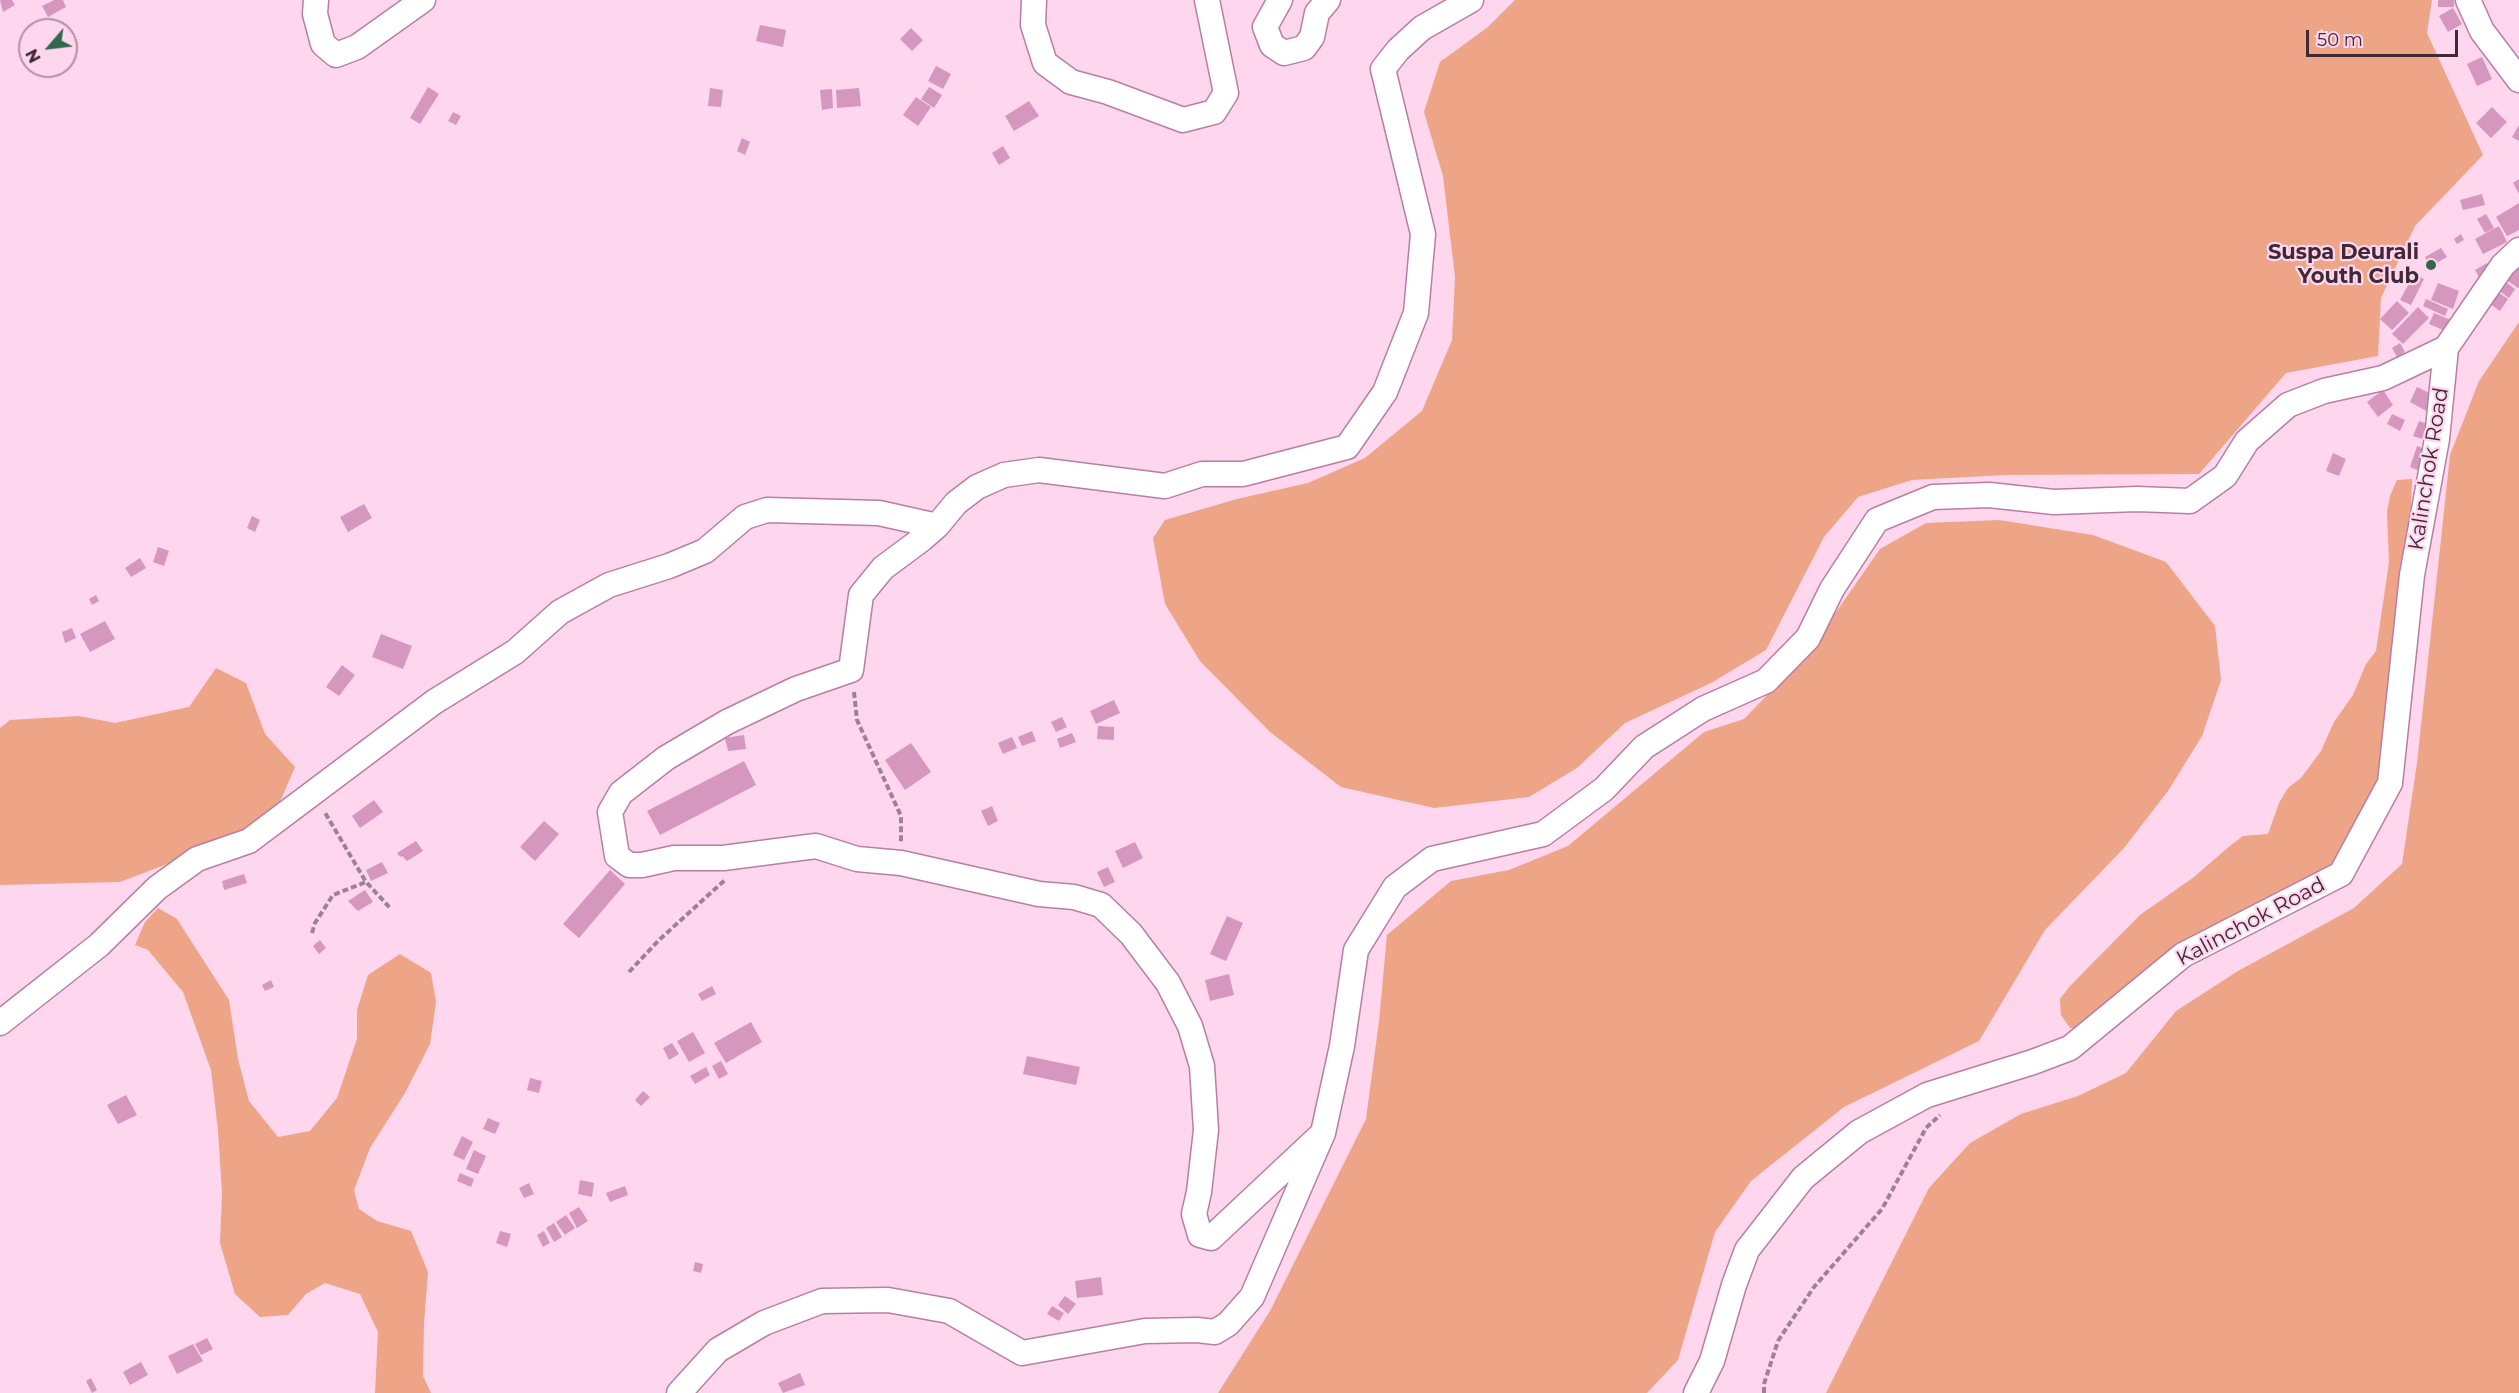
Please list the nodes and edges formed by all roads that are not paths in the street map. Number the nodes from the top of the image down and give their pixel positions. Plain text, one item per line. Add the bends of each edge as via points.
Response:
1 (316, 0) edge
2 (423, 0) edge
3 (1034, 0) edge
4 (1207, 0) edge
5 (1280, 0) edge
6 (1328, 0) edge
7 (1471, 0) edge
8 (2468, 0) edge
9 (2519, 80) edge
10 (2519, 250) edge
11 (2446, 348) junction
12 (937, 526) junction
13 (0, 1023) edge
14 (1323, 1133) junction
15 (679, 1393) edge
16 (1696, 1393) edge

1 - 2 street via 315,14 323,44 336,55 357,47
3 - 4 street via 1033,25 1045,63 1071,82 1183,120 1214,112 1226,93
5 - 6 street via 1266,27 1272,45 1284,53 1304,48 1312,37 1317,13
7 - 12 street via 1422,28 1383,69 1423,234 1416,313 1385,392 1347,447 1243,474 1202,474 1165,486 1039,470 1004,476 977,487 956,503
8 - 9 street via 2482,31
10 - 11 street, Kalinchok Road via 2503,264
11 - 14 street via 2383,378 2324,391 2288,405 2247,441 2225,477 2190,501 2054,502 1989,495 1934,497 1877,520 1832,589 1808,638 1766,681 1703,709 1644,747 1604,789 1543,834 1432,858 1395,887 1356,950 1342,1046
11 - 16 street, Kalinchok Road via 2437,439 2412,575 2390,783 2341,874 2183,955 2070,1048 1927,1095 1859,1132 1803,1178 1747,1250 1712,1361
12 - 13 street via 879,513 767,510 745,517 705,551 609,585 560,612 514,651 434,702 249,841 198,859 157,888 99,945
12 - 14 street via 883,568 861,595 851,670 796,689 727,722 666,758 621,793 610,812 617,856 629,864 642,865 674,858 723,858 816,846 856,859 901,864 1101,905 1131,934 1168,982 1190,1026 1202,1066 1206,1130 1194,1214 1200,1235 1211,1238
14 - 15 street via 1252,1296 1239,1315 1215,1332 1145,1331 1022,1353 949,1311 888,1300 822,1300 764,1323 718,1350

